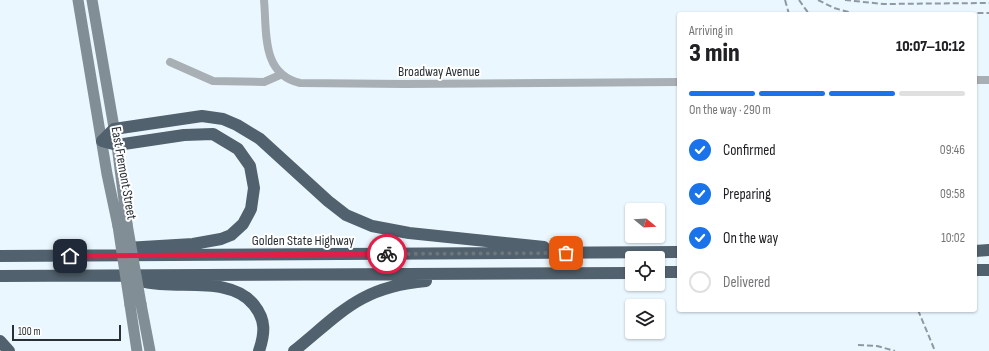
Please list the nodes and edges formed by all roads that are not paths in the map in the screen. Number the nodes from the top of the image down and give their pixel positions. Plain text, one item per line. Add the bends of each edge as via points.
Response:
1 (78, 0) edge
2 (92, 0) edge
3 (264, 0) edge
4 (170, 62) dead end
5 (280, 75) junction
6 (977, 80) edge
7 (989, 80) edge
8 (677, 82) edge
9 (114, 129) junction
10 (102, 141) junction
11 (117, 145) junction
12 (123, 225) junction
13 (989, 250) edge
14 (977, 251) edge
15 (677, 252) edge
16 (595, 253) junction
17 (0, 256) edge
18 (84, 256) junction
19 (977, 270) edge
20 (989, 270) edge
21 (520, 272) junction
22 (665, 272) edge
23 (677, 272) edge
24 (625, 273) edge
25 (134, 275) junction
26 (0, 276) edge
27 (135, 305) junction
28 (0, 341) edge
29 (9, 351) edge
30 (137, 351) edge
31 (150, 351) edge
32 (259, 351) edge
33 (294, 351) edge

1 - 10 main road, East Fremont Street
2 - 9 main road, East Fremont Street
3 - 5 street via 269,55
4 - 5 street via 213,81 264,82
5 - 8 street, Broadway Avenue via 291,81 312,84
6 - 7 street
9 - 10 highway
9 - 11 main road, East Fremont Street
9 - 16 highway via 202,116 222,120 237,124 260,138 328,201 346,214 372,226 409,233
10 - 11 highway
10 - 12 main road, East Fremont Street
11 - 12 main road, East Fremont Street
11 - 18 highway via 199,133 220,137 238,149 250,166 254,188 251,209 243,224 231,235 221,239 178,246 107,249
12 - 27 main road, East Fremont Street, bridge
13 - 14 highway
15 - 16 highway, Golden State Highway
16 - 18 highway, Golden State Highway
17 - 18 highway, Golden State Highway
19 - 20 highway
21 - 24 highway
21 - 25 highway
21 - 33 highway via 411,282 384,288 348,305
22 - 23 highway
25 - 26 highway
25 - 32 highway via 146,282 219,287 242,293 259,310 264,322 264,336
27 - 30 main road, East Fremont Street
27 - 31 main road, East Fremont Street
28 - 29 highway

